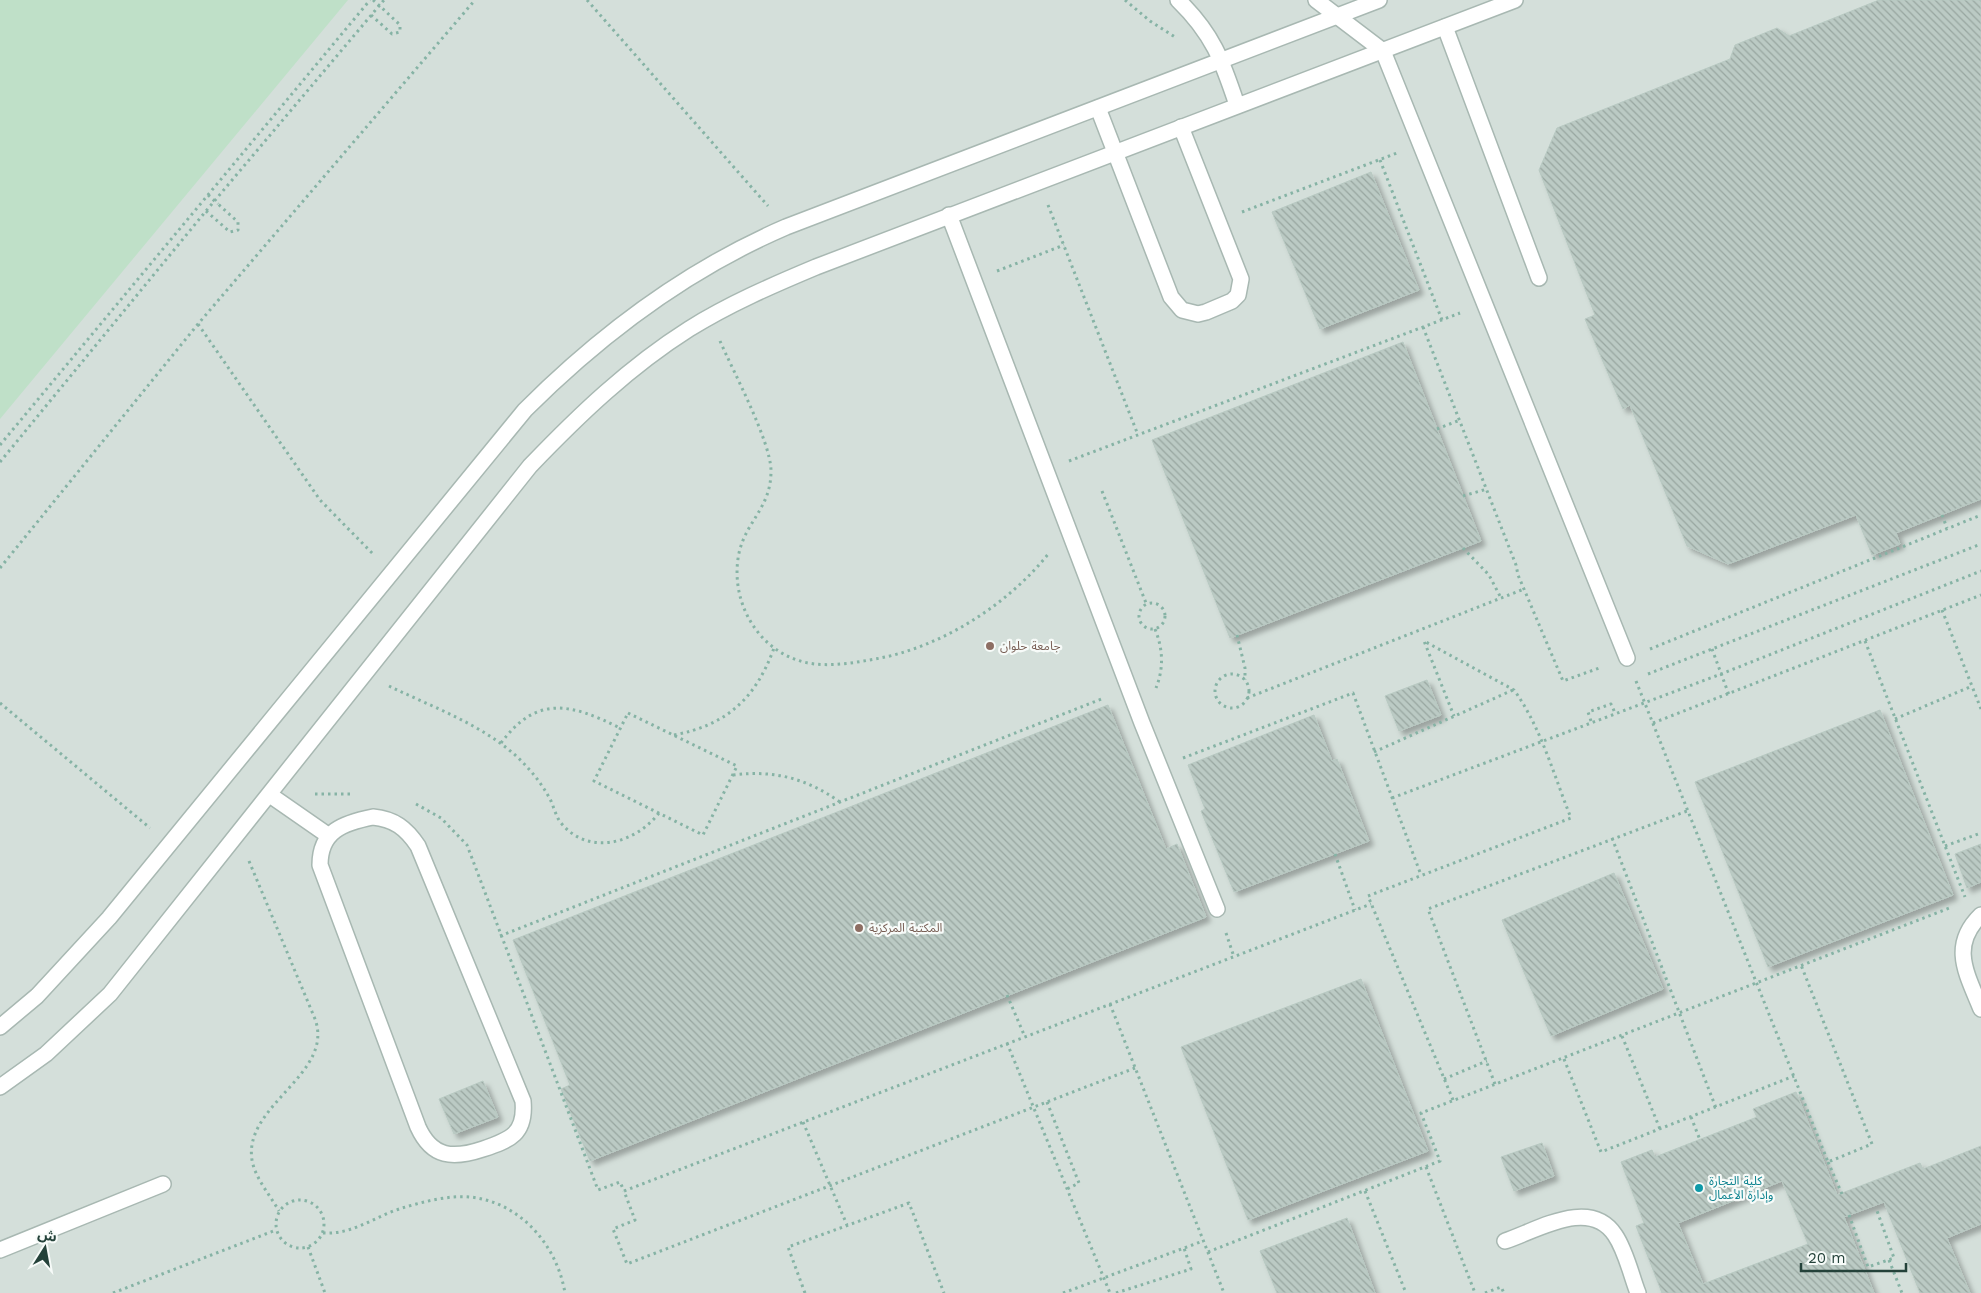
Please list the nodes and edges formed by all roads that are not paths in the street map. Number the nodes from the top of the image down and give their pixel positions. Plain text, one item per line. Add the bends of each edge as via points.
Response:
1 (1178, 0) edge
2 (1316, 0) edge
3 (1379, 0) edge
4 (1514, 0) edge
5 (1337, 16) junction
6 (1446, 27) junction
7 (1383, 50) junction
8 (1222, 60) junction
9 (1237, 105) junction
10 (1098, 108) junction
11 (1181, 127) junction
12 (1115, 152) junction
13 (949, 215) junction
14 (1539, 278) dead end
15 (1627, 658) road end
16 (270, 795) junction
17 (329, 836) junction
18 (1217, 909) dead end
19 (1981, 915) edge
20 (1981, 1009) edge
21 (0, 1027) edge
22 (0, 1087) edge
23 (163, 1184) dead end
24 (1505, 1241) dead end
25 (0, 1250) edge
26 (1638, 1293) edge

1 - 8 lane via 1211,38
2 - 5 lane
3 - 5 lane
4 - 6 lane
5 - 7 lane
5 - 8 lane
6 - 7 lane
6 - 14 lane
7 - 9 lane
7 - 15 lane
8 - 9 lane
8 - 10 lane
9 - 11 lane
10 - 12 lane
10 - 21 lane via 739,248 659,296 606,335 564,371 488,452 170,844 70,962
11 - 12 lane
11 - 12 lane via 1241,279 1232,301 1206,312 1190,313 1175,304 1171,297
12 - 13 lane
13 - 16 lane via 751,295 689,329 632,369 578,415 530,466
13 - 18 lane via 1128,689
16 - 17 lane
16 - 22 lane via 110,994 46,1054
17 - 17 lane via 323,844 320,865 422,1136 437,1150 458,1156 505,1141 520,1126 524,1115 523,1101 418,846 399,824 386,818 360,820 337,829
19 - 20 lane via 1969,927 1962,947 1964,968
23 - 25 lane
24 - 26 lane via 1578,1216 1598,1219 1609,1226 1616,1237

